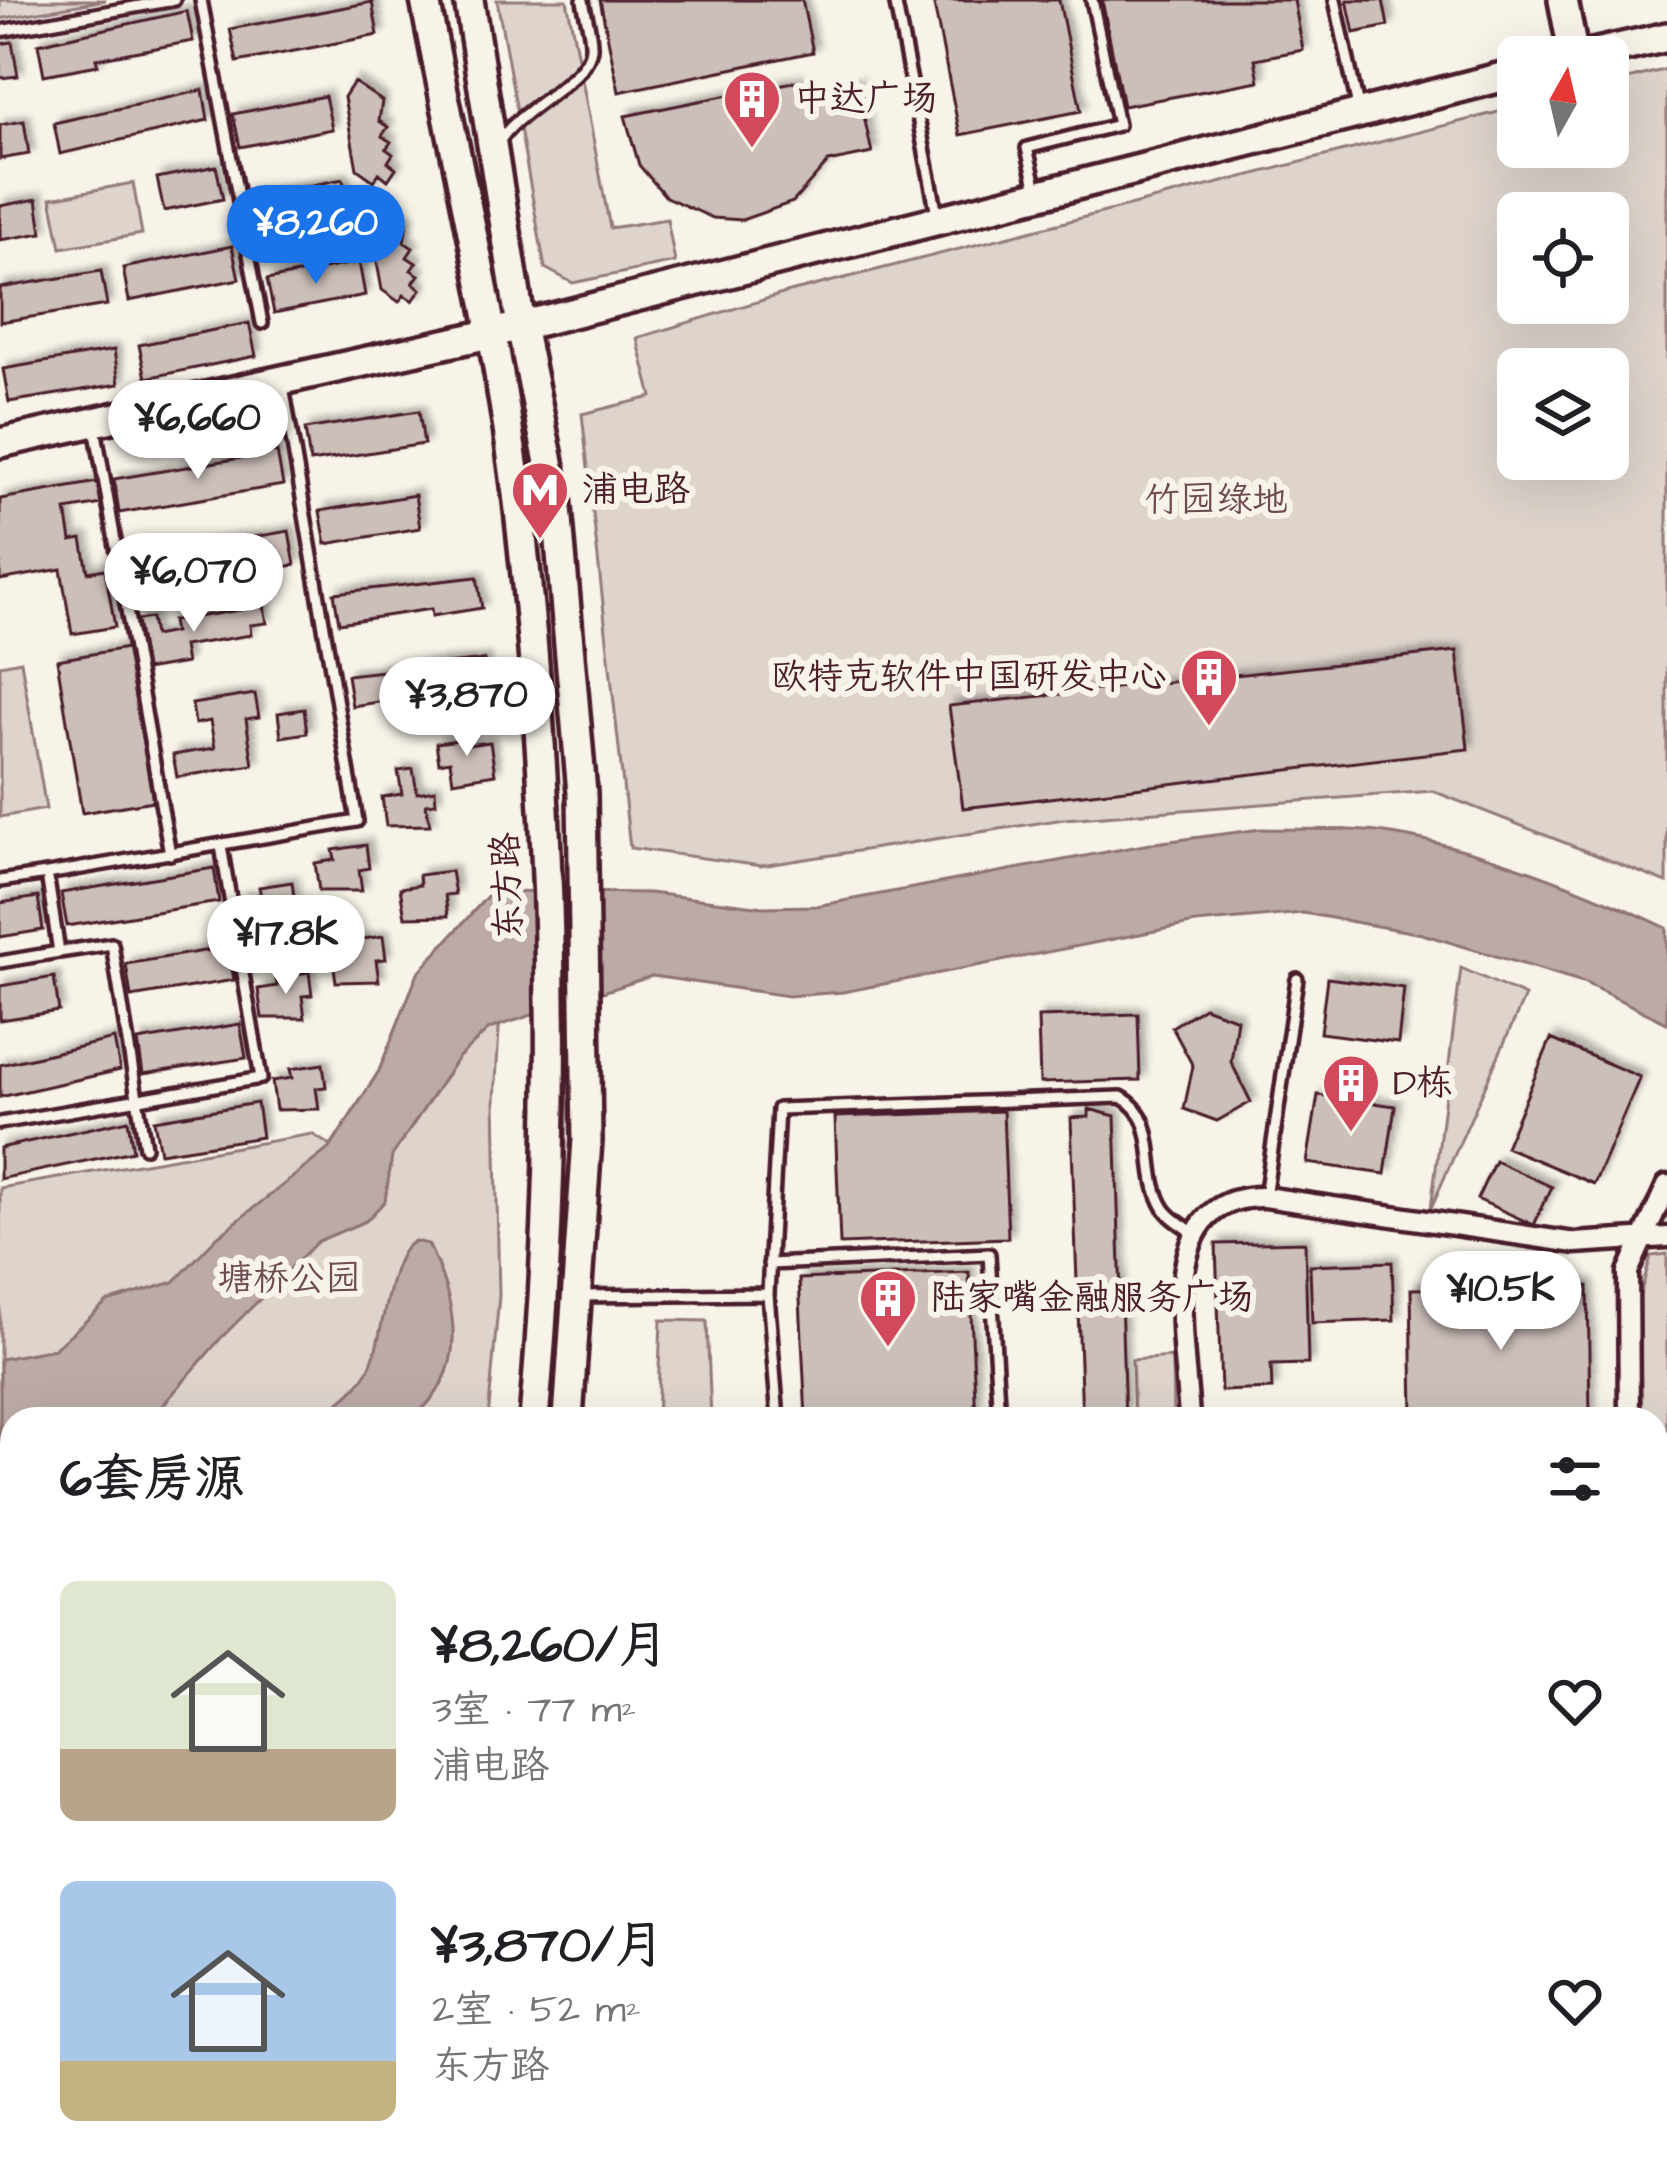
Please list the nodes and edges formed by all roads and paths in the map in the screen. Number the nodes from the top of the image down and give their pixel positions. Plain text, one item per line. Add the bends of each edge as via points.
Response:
1 (174, 0) edge
2 (201, 0) edge
3 (425, 0) edge
4 (469, 0) edge
5 (583, 0) edge
6 (895, 0) edge
7 (1092, 0) edge
8 (1335, 0) edge
9 (1563, 0) edge
10 (0, 32) edge
11 (1571, 36) edge
12 (1667, 37) edge
13 (1629, 45) edge
14 (1497, 78) edge
15 (1359, 112) junction
16 (494, 154) junction
17 (1038, 193) junction
18 (938, 219) junction
19 (262, 323) dead end
20 (521, 326) junction
21 (489, 334) junction
22 (282, 380) junction
23 (94, 422) junction
24 (0, 443) edge
25 (221, 846) junction
26 (170, 854) junction
27 (47, 874) junction
28 (0, 881) edge
29 (59, 952) junction
30 (0, 962) edge
31 (1297, 979) dead end
32 (137, 1099) junction
33 (0, 1123) edge
34 (145, 1147) dead end
35 (1667, 1185) edge
36 (1265, 1197) junction
37 (1194, 1233) junction
38 (1667, 1237) edge
39 (1637, 1242) junction
40 (769, 1264) junction
41 (767, 1294) junction
42 (579, 1296) junction
43 (535, 1407) edge
44 (569, 1407) edge
45 (777, 1407) edge
46 (998, 1407) edge
47 (1188, 1407) edge
48 (1628, 1407) edge

1 - 10 lane
2 - 19 lane
3 - 21 main road, 东方路
4 - 16 main road
5 - 16 lane via 592,46 587,63 515,118
6 - 18 lane
7 - 17 lane via 1118,124 1027,148
8 - 15 lane
9 - 11 main road
12 - 13 main road
14 - 15 main road
15 - 17 main road
16 - 20 main road
17 - 18 main road
18 - 20 main road
20 - 21 main road
20 - 42 main road via 556,496 572,659 588,944
21 - 22 main road
21 - 43 main road, 东方路 via 518,509 542,798 547,1150
22 - 23 main road
22 - 25 lane via 356,821
23 - 24 main road
23 - 26 lane
25 - 26 lane
25 - 32 lane via 261,1078
26 - 27 lane
27 - 28 lane
27 - 29 lane
29 - 30 lane
29 - 32 lane via 112,944
31 - 36 lane
32 - 33 lane
32 - 34 lane
35 - 39 street
36 - 37 street via 1226,1204
36 - 39 street via 1575,1243
37 - 40 lane via 1165,1211 1151,1174 1146,1120 1120,1097 778,1108
37 - 47 street via 1183,1280
38 - 39 street
39 - 48 street via 1624,1299
40 - 41 lane
40 - 46 lane via 989,1254
41 - 42 lane
41 - 45 lane
42 - 44 main road

